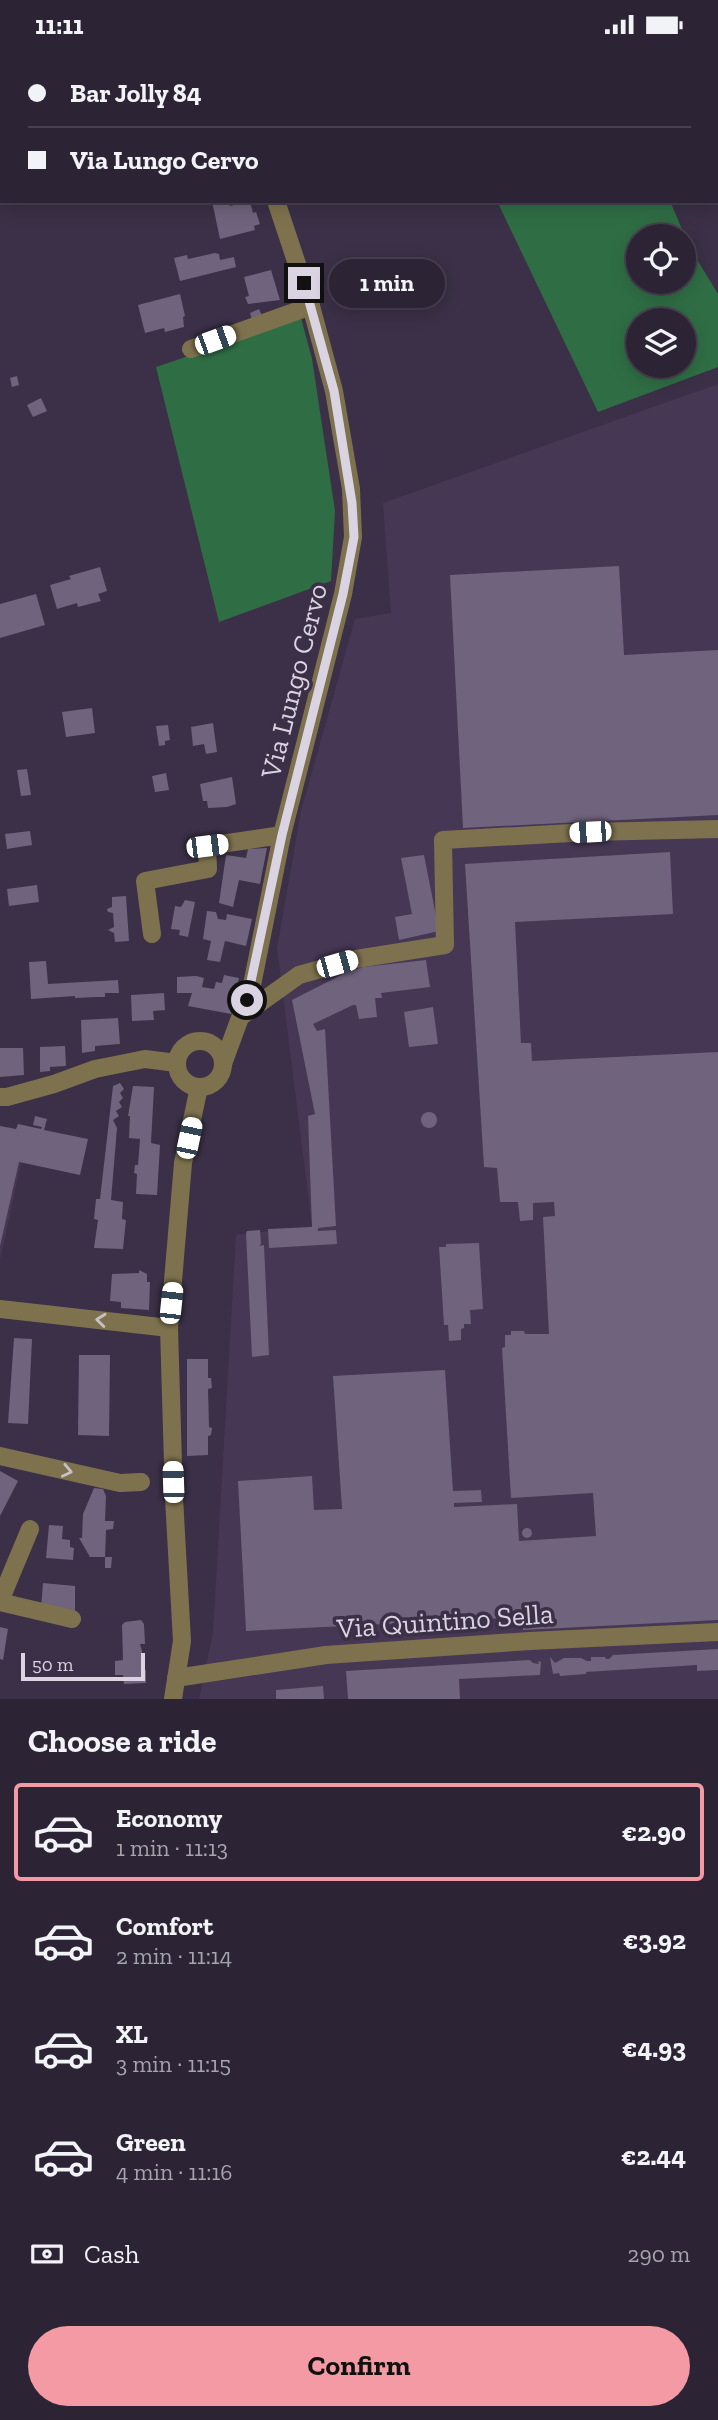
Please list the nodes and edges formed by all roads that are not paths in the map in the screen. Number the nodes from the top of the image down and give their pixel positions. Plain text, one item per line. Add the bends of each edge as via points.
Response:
1 (277, 203) edge
2 (311, 306) junction
3 (191, 349) dead end
4 (718, 829) edge
5 (282, 835) junction
6 (152, 933) dead end
7 (243, 1015) junction
8 (235, 1036) junction
9 (203, 1041) junction
10 (177, 1063) junction
11 (223, 1064) junction
12 (199, 1087) junction
13 (0, 1097) edge
14 (0, 1309) edge
15 (169, 1328) junction
16 (0, 1456) edge
17 (141, 1482) dead end
18 (30, 1529) dead end
19 (0, 1602) edge
20 (72, 1619) dead end
21 (718, 1632) edge
22 (176, 1678) junction
23 (173, 1699) edge

1 - 2 street, Via Lungo Cervo
2 - 3 street
2 - 5 street, Via Lungo Cervo via 334,391 352,496 354,537
4 - 7 street via 443,840 445,945 356,959 299,975
5 - 6 street via 207,846 208,869 145,881
5 - 7 street, Via Lungo Cervo
7 - 8 street, Via Lungo Cervo
8 - 9 street
8 - 11 street, Via Lungo Cervo
9 - 10 street via 182,1049
9 - 11 street via 215,1046
10 - 12 street via 181,1077
10 - 13 street via 145,1059
11 - 12 street via 219,1078
12 - 15 street via 183,1163
15 -> 14 street
15 - 22 street via 182,1641
16 -> 17 street via 120,1483
18 - 19 street
19 - 20 street
21 - 22 street, Via Quintino Sella via 326,1655
22 - 23 street

